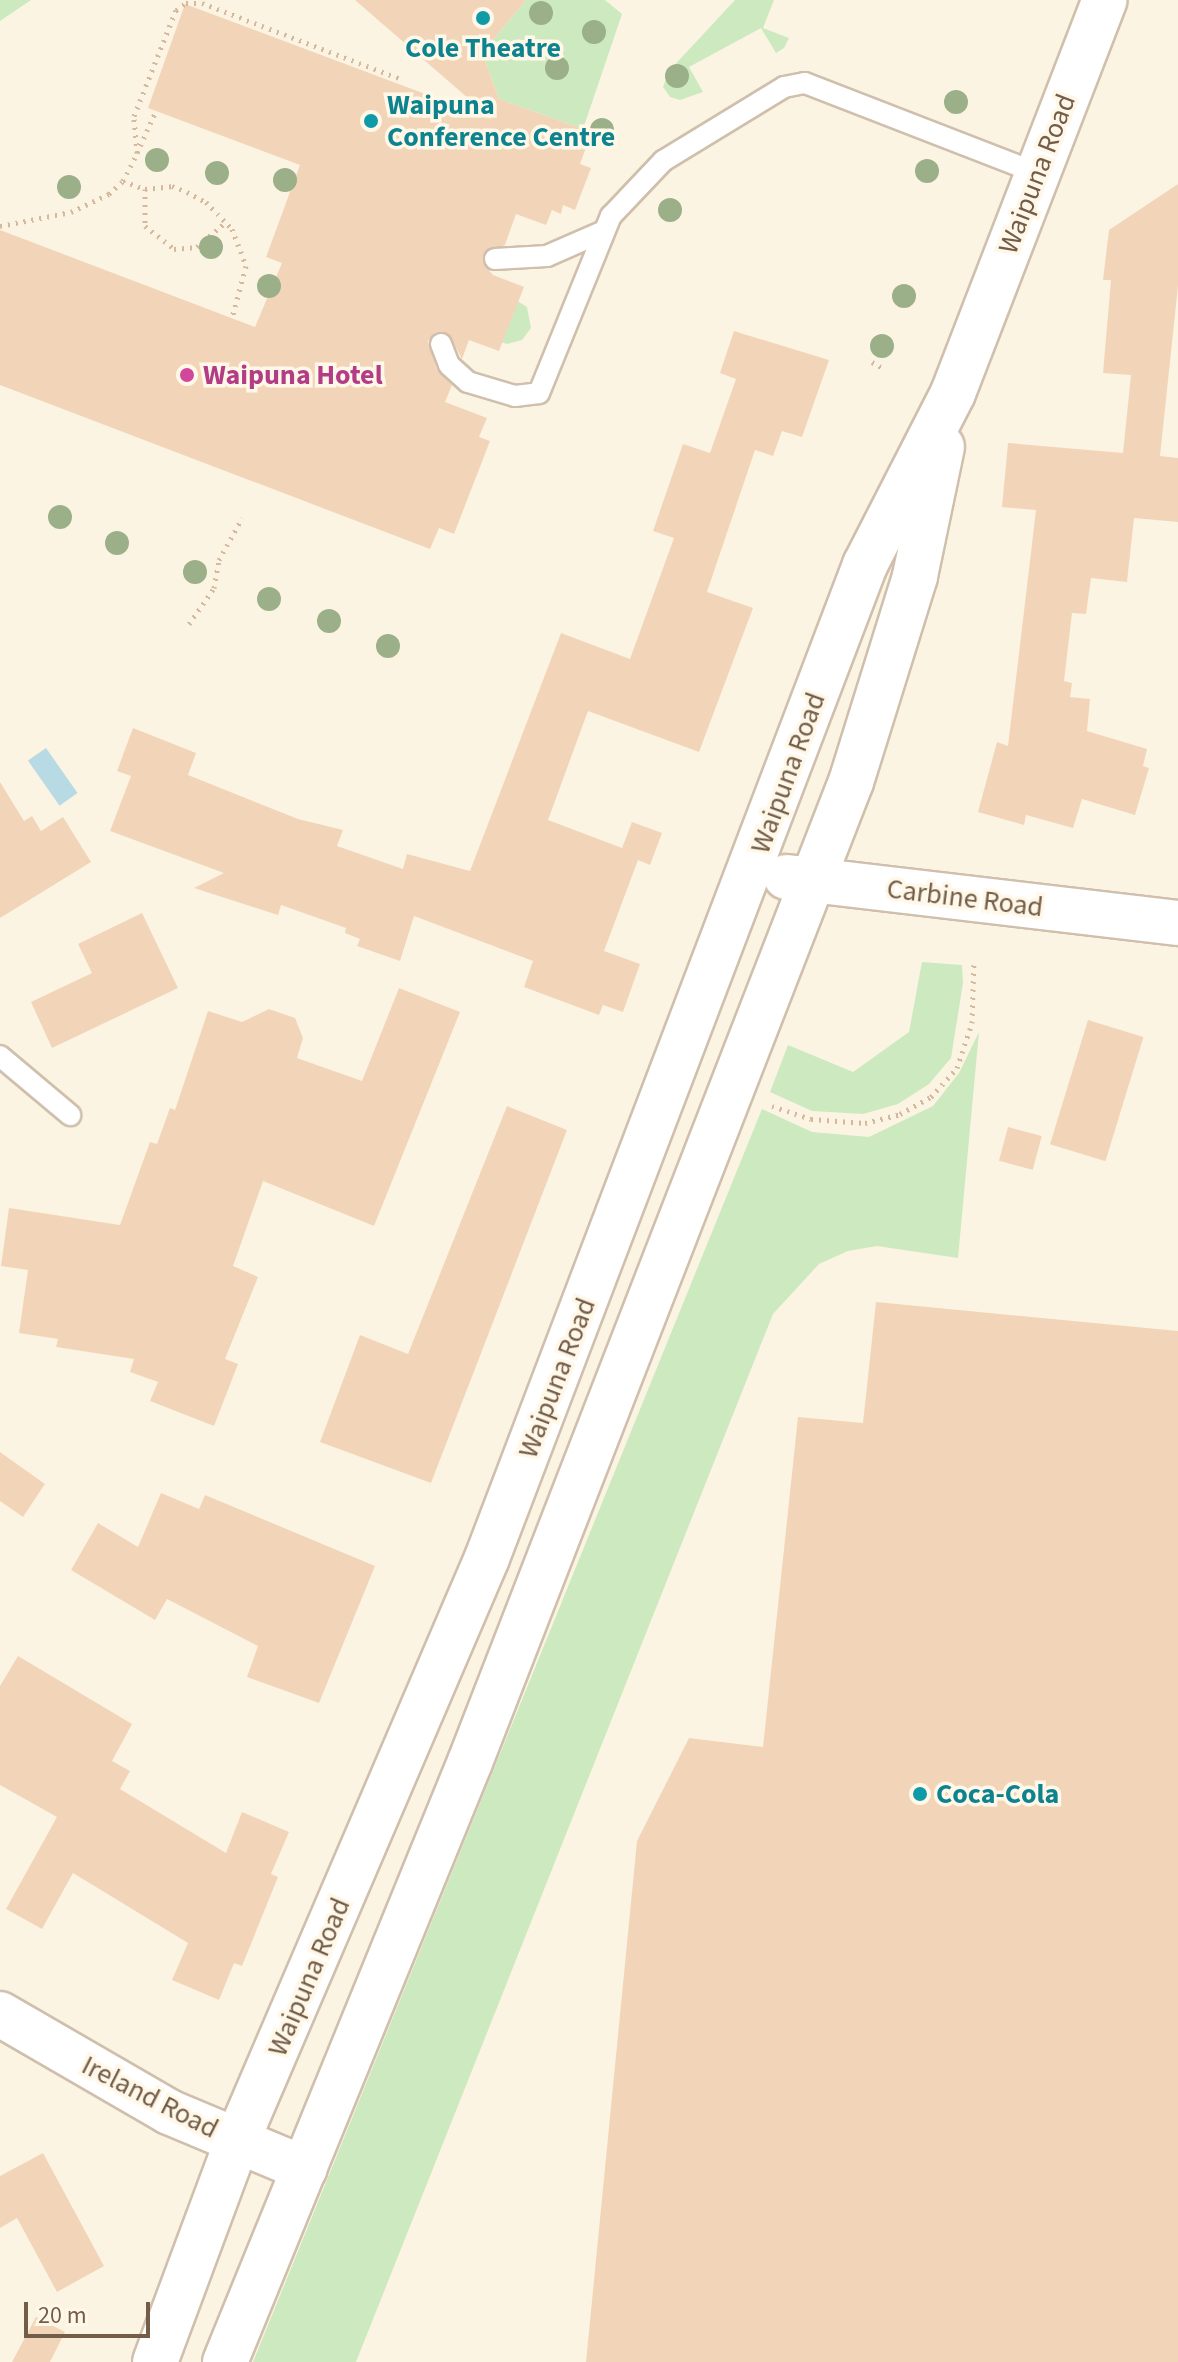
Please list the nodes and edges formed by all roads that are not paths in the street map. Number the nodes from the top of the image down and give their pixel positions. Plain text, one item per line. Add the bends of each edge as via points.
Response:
1 (1105, 0) edge
2 (1037, 173) junction
3 (604, 231) junction
4 (495, 259) dead end
5 (441, 344) dead end
6 (953, 393) junction
7 (752, 873) junction
8 (814, 881) junction
9 (1178, 923) edge
10 (0, 1056) edge
11 (70, 1115) dead end
12 (508, 1505) junction
13 (557, 1528) junction
14 (0, 2014) edge
15 (237, 2141) junction
16 (305, 2169) junction
17 (155, 2362) edge
18 (225, 2362) edge

1 - 2 main road, Waipuna Road
2 - 3 lane via 805,83 784,87 663,161 611,216
2 - 6 main road, Waipuna Road
3 - 4 lane via 547,256
3 - 5 lane via 539,393 515,396 468,382 449,365
6 - 7 main road, Waipuna Road via 865,565
6 - 8 main road, Waipuna Road via 915,576 851,782
7 - 8 main road, Carbine Road
7 - 12 main road, Waipuna Road
8 - 9 main road, Carbine Road
8 - 13 main road, Waipuna Road
10 - 11 lane
12 - 13 main road
12 - 15 main road, Waipuna Road
13 - 16 main road, Waipuna Road via 464,1777
14 - 15 main road, Ireland Road via 169,2112
15 - 16 main road, Ireland Road
15 - 17 main road, Waipuna Road
16 - 18 main road, Waipuna Road

